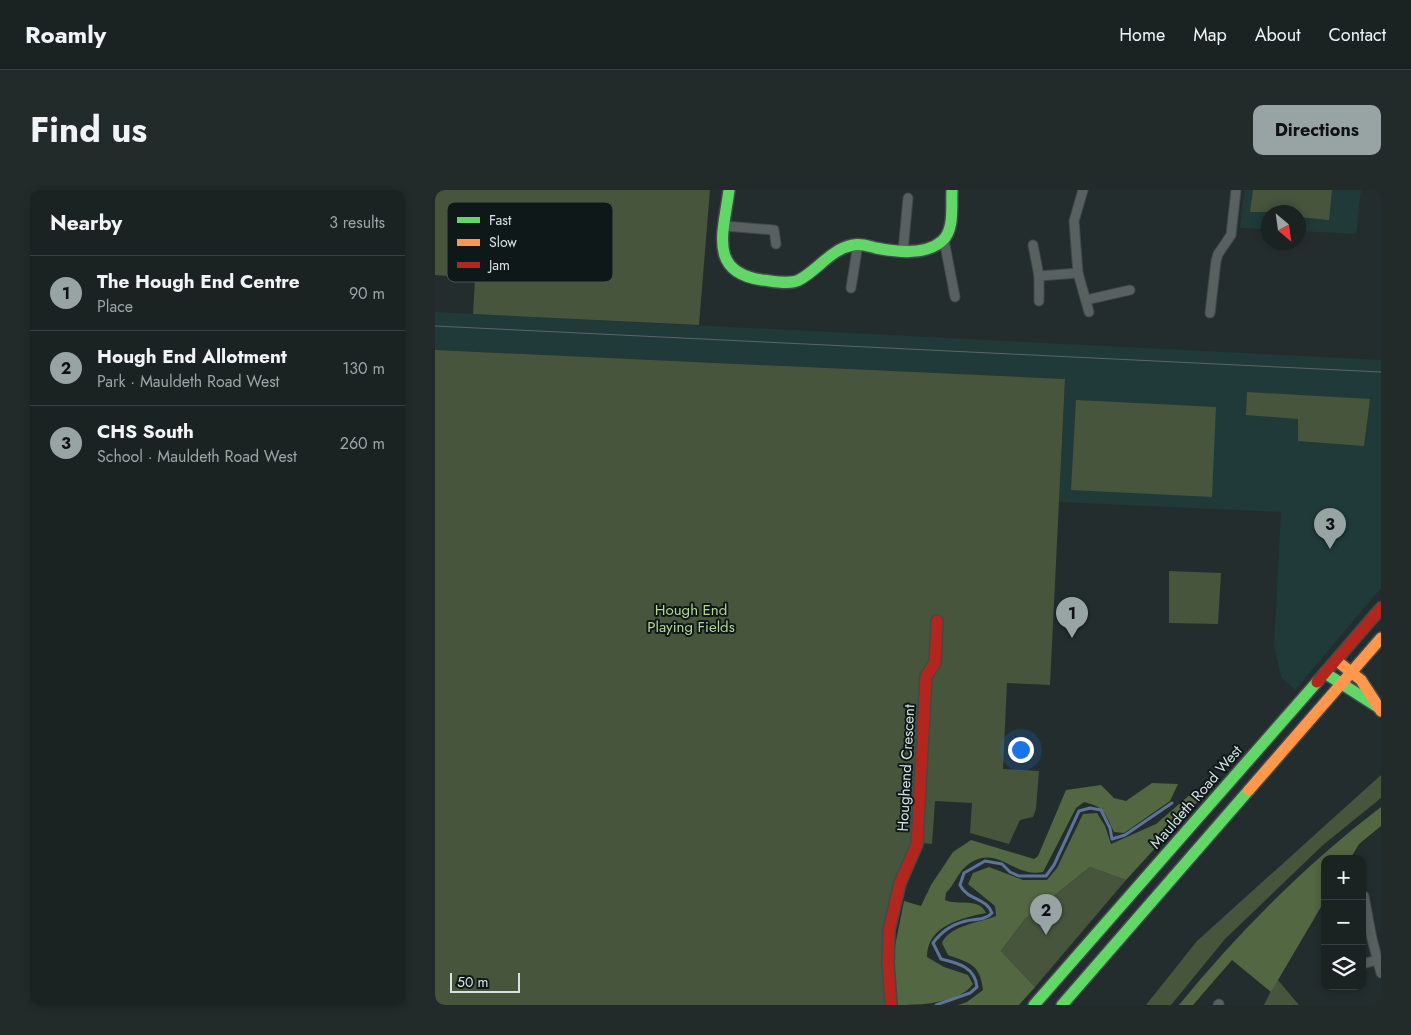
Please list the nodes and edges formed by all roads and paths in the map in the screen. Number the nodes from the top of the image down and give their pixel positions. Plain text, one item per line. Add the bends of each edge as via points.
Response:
1 (729, 190) edge
2 (952, 190) edge
3 (1083, 190) edge
4 (1237, 190) edge
5 (908, 198) dead end
6 (725, 226) junction
7 (944, 240) junction
8 (776, 244) dead end
9 (858, 244) junction
10 (1033, 245) dead end
11 (903, 251) junction
12 (1078, 273) junction
13 (1039, 276) junction
14 (851, 288) dead end
15 (1131, 290) dead end
16 (955, 296) dead end
17 (1086, 300) junction
18 (1039, 301) dead end
19 (1089, 312) dead end
20 (1210, 313) dead end
21 (1380, 612) edge
22 (937, 621) dead end
23 (1381, 638) edge
24 (1337, 661) junction
25 (1353, 671) junction
26 (1325, 673) junction
27 (1342, 684) junction
28 (1380, 709) edge
29 (1365, 900) edge
30 (1377, 960) junction
31 (1366, 963) edge
32 (1381, 973) edge
33 (891, 1005) edge
34 (1034, 1005) edge
35 (1063, 1005) edge

1 - 6 street
2 - 7 street
3 - 12 street via 1074,221
4 - 20 street via 1231,235 1216,261
5 - 11 street
6 - 8 street via 775,230
6 - 9 street via 723,256 726,264 747,280 795,282 837,250
7 - 11 street via 933,247
7 - 16 street
9 - 11 street
9 - 14 street
10 - 13 street
12 - 13 street
12 - 17 street
13 - 18 street
15 - 17 street
17 - 19 street
21 - 24 street, Mauldeth Road West
22 - 33 street, Houghend Crescent via 935,663 926,676 917,844 900,883 889,930
23 - 25 street
24 - 25 street
24 - 26 street, Mauldeth Road West
25 - 27 street
25 - 28 street
26 - 27 street
26 - 34 street, Mauldeth Road West
27 - 28 street
27 - 35 street
29 - 30 street
30 - 31 street
30 - 32 street

